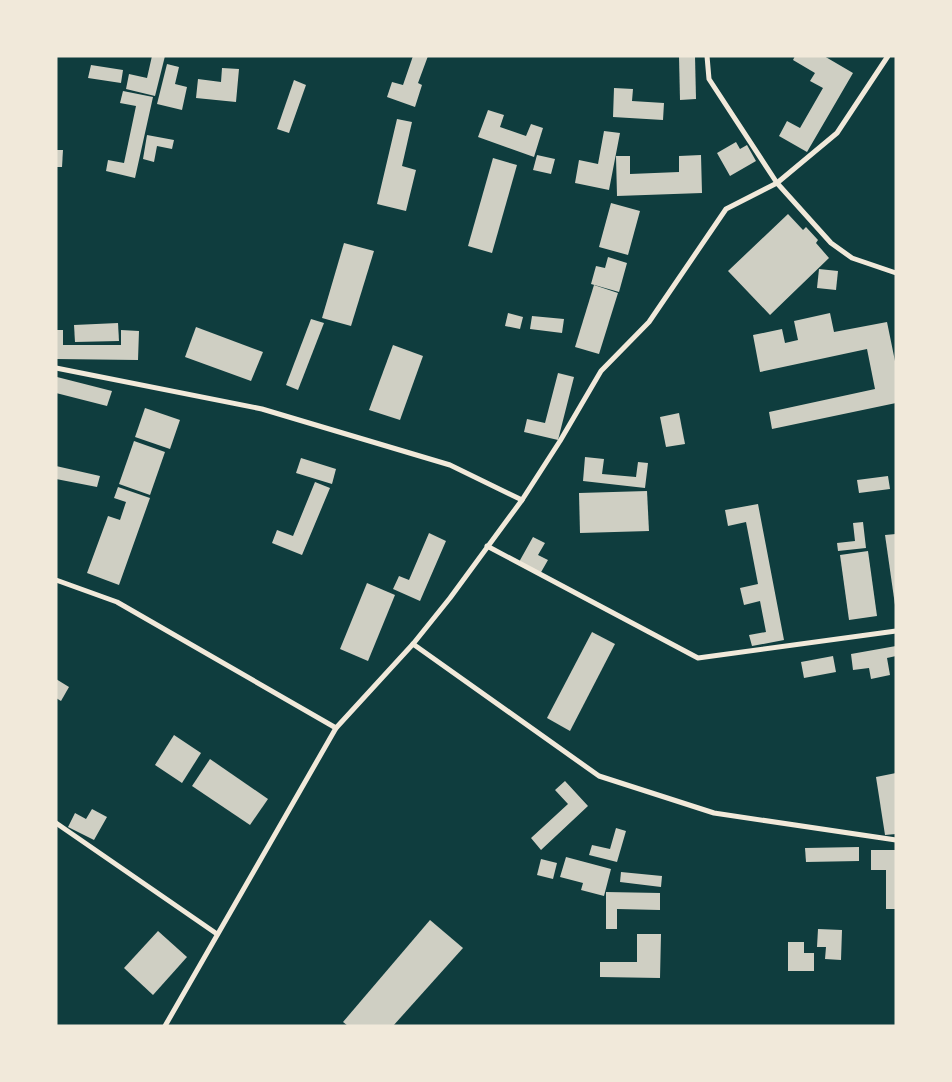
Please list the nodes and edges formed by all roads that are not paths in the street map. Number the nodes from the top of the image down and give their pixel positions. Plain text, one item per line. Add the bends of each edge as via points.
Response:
1 (707, 56) edge
2 (888, 56) edge
3 (777, 183) junction
4 (896, 273) edge
5 (56, 368) edge
6 (522, 500) junction
7 (487, 546) junction
8 (56, 580) edge
9 (896, 631) edge
10 (413, 644) junction
11 (336, 728) junction
12 (56, 823) edge
13 (896, 840) edge
14 (217, 934) junction
15 (165, 1026) edge

1 - 3 street via 709,79
2 - 3 street via 837,133
3 - 4 street via 831,243 852,258
3 - 6 street via 726,209 649,322 601,371
5 - 6 street via 262,409 450,465
6 - 7 street
7 - 9 street via 698,658
7 - 10 street
8 - 11 street via 117,602
10 - 11 street
10 - 13 street via 599,776 714,813
11 - 14 street
12 - 14 street
14 - 15 street

